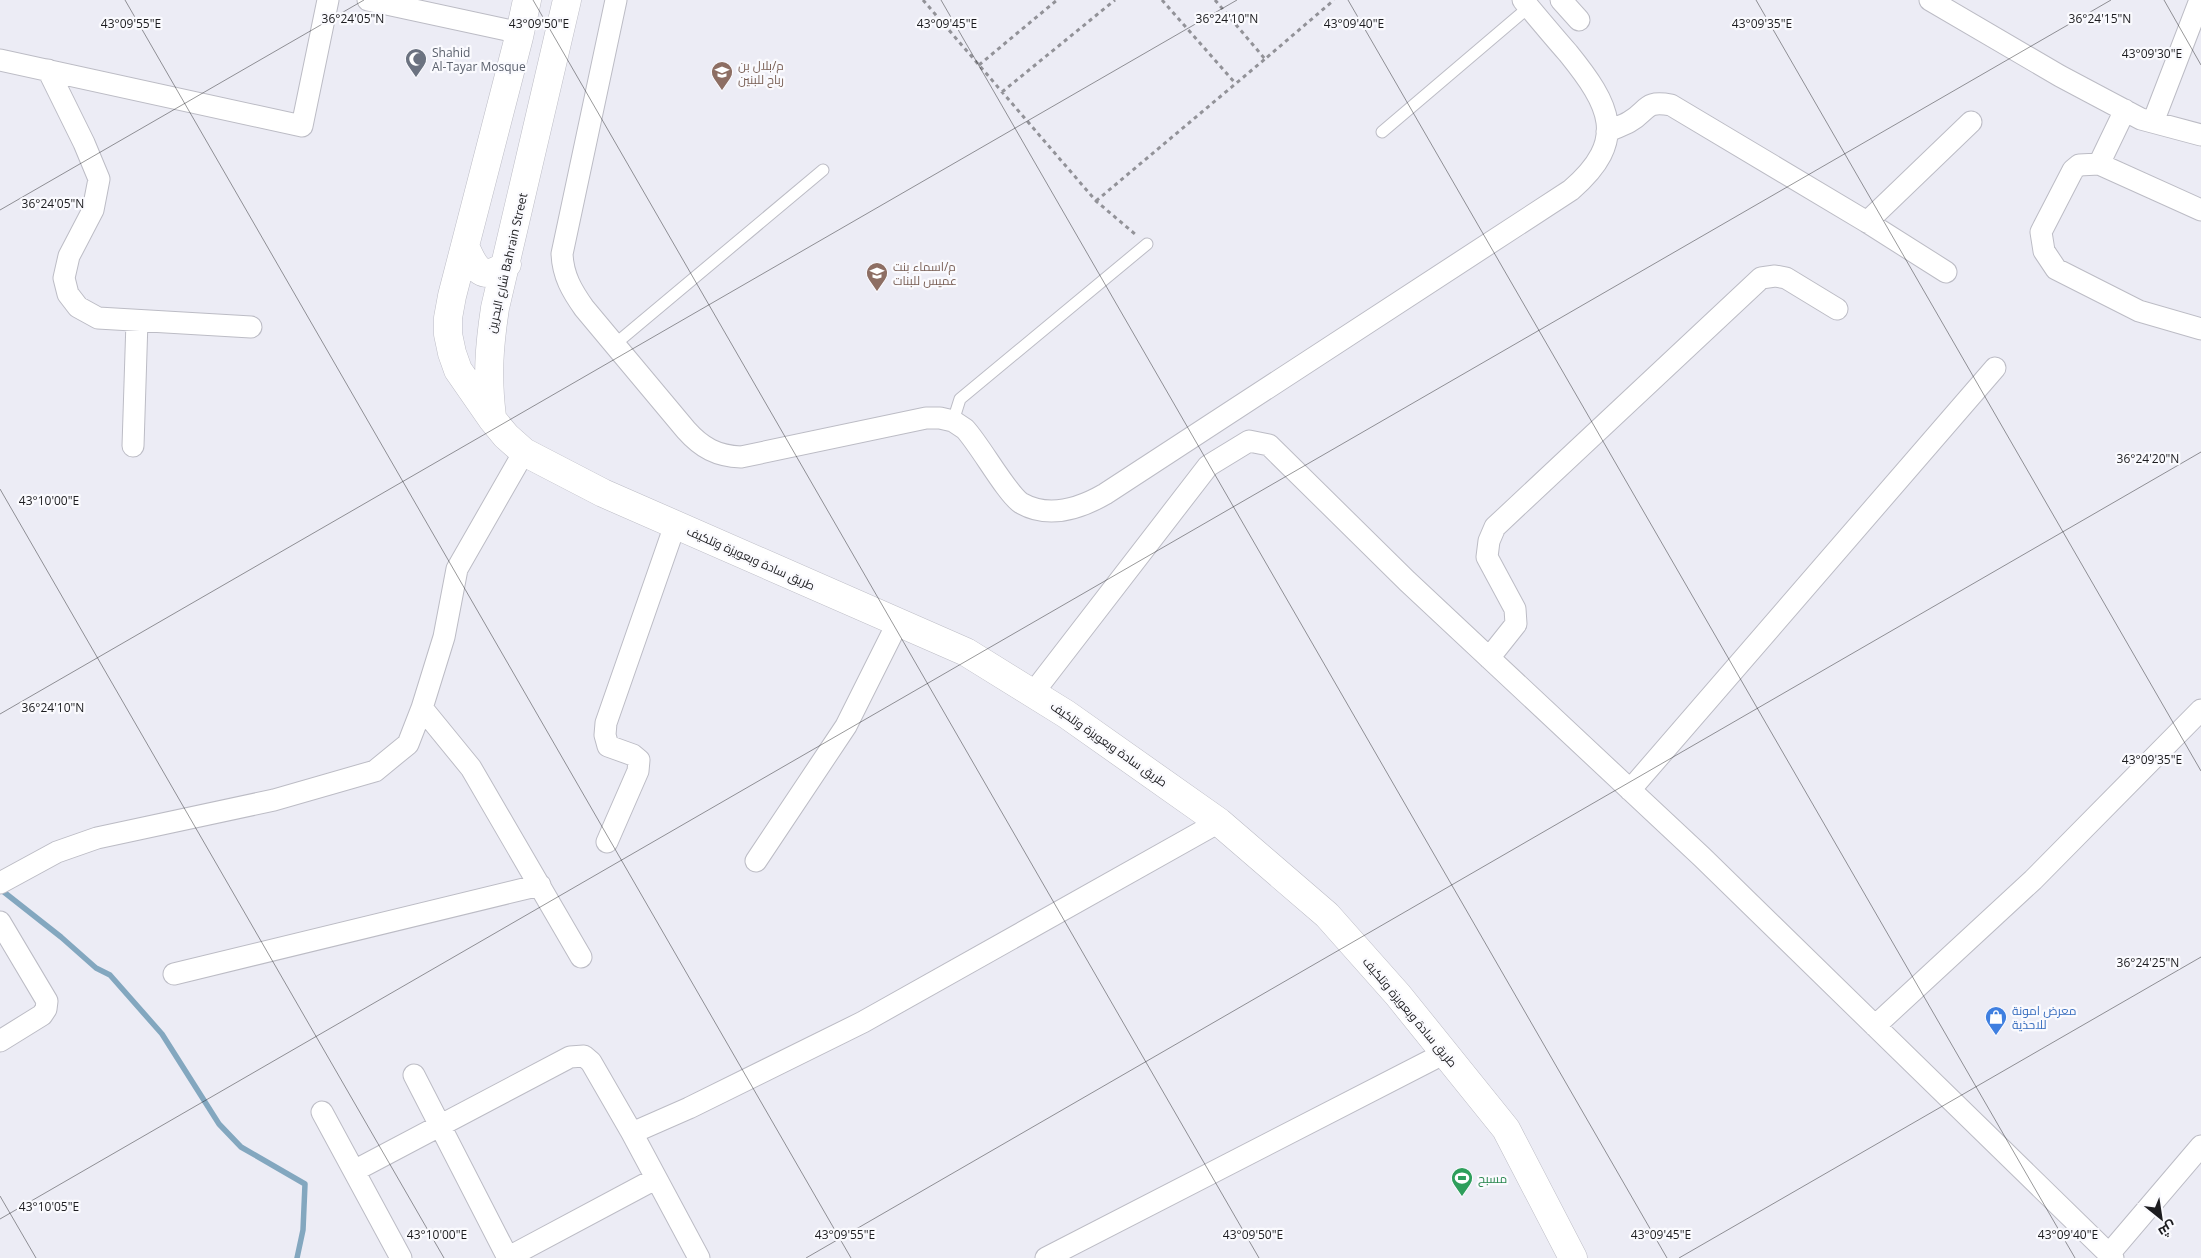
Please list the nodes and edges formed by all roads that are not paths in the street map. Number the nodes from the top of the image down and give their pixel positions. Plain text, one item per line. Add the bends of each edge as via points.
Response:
1 (328, 0) edge
2 (368, 0) edge
3 (526, 0) edge
4 (567, 0) edge
5 (616, 0) edge
6 (1561, 0) edge
7 (1930, 0) edge
8 (2200, 0) edge
9 (1526, 3) edge
10 (1579, 20) dead end
11 (519, 37) junction
12 (0, 60) edge
13 (48, 70) junction
14 (2125, 110) junction
15 (1971, 122) dead end
16 (2153, 122) junction
17 (1382, 132) dead end
18 (1607, 132) junction
19 (2201, 135) edge
20 (2099, 164) junction
21 (824, 170) dead end
22 (2201, 210) edge
23 (1867, 222) junction
24 (1146, 244) road end
25 (465, 246) junction
26 (507, 264) junction
27 (1946, 272) dead end
28 (1837, 309) dead end
29 (137, 321) junction
30 (251, 327) dead end
31 (2201, 329) edge
32 (614, 345) junction
33 (1995, 368) dead end
34 (492, 419) junction
35 (952, 421) junction
36 (134, 446) dead end
37 (524, 452) junction
38 (675, 525) junction
39 (898, 622) junction
40 (1489, 658) junction
41 (1033, 693) junction
42 (422, 708) junction
43 (2200, 712) edge
44 (1630, 790) junction
45 (1219, 822) junction
46 (608, 842) dead end
47 (756, 861) dead end
48 (0, 883) edge
49 (540, 885) junction
50 (0, 922) edge
51 (582, 957) dead end
52 (174, 974) dead end
53 (1876, 1026) junction
54 (0, 1041) edge
55 (1445, 1053) junction
56 (414, 1075) dead end
57 (322, 1112) dead end
58 (439, 1126) junction
59 (632, 1133) junction
60 (2201, 1146) edge
61 (354, 1170) junction
62 (655, 1179) junction
63 (2111, 1256) edge
64 (401, 1258) edge
65 (508, 1258) edge
66 (699, 1258) edge
67 (1046, 1258) edge
68 (1573, 1258) edge

1 - 13 street via 302,126
2 - 11 street via 507,30
3 - 11 main road
4 - 26 main road, شارع البحرين Bahrain Street
5 - 32 street via 562,254 563,268 573,292
6 - 10 street
7 - 14 street
8 - 16 street
9 - 17 lane
9 - 18 street via 1590,80 1600,96
11 - 25 main road
12 - 13 street
13 - 29 street via 99,179 93,210 69,256 64,278 68,294 78,307 98,318
14 - 16 street
14 - 20 street
15 - 23 street
16 - 19 street
18 - 23 street via 1631,121 1648,106 1659,103 1671,105
18 - 35 street via 1598,162 1588,176 1571,190 1087,505 1068,511 1051,511 1020,502 973,439
20 - 22 street
20 - 31 street via 2079,165 2073,170 2041,232 2044,251 2056,269 2140,311
21 - 32 lane
23 - 27 street
24 - 35 lane via 960,399
25 - 26 main road via 475,268 482,273 491,274
25 - 34 main road via 452,296 448,334 458,370
26 - 34 main road, شارع البحرين Bahrain Street via 495,308 488,357
28 - 40 street via 1786,278 1761,278 1495,527 1487,557 1515,609 1516,624
29 - 30 street
29 - 36 street
32 - 35 street via 697,443 727,456 741,457 911,420 940,418
33 - 44 street
34 - 37 main road, طريق سادة وبعويزة وتلكيف
37 - 38 main road, طريق سادة وبعويزة وتلكيف
37 - 42 street via 457,569 444,637
38 - 39 main road, طريق سادة وبعويزة وتلكيف
38 - 46 street via 606,723 608,746 639,760 638,771
39 - 41 main road, طريق سادة وبعويزة وتلكيف via 966,652
39 - 47 street via 846,726
40 - 41 street via 1269,445 1249,441 1208,466
40 - 44 street
41 - 45 main road, طريق سادة وبعويزة وتلكيف
42 - 48 street via 408,744 375,771 274,800 96,838 57,852
42 - 49 street via 471,768
43 - 53 street via 2033,880
44 - 53 street
45 - 55 main road, طريق سادة وبعويزة وتلكيف via 1327,915
45 - 59 street via 863,1022
49 - 51 street
49 - 52 street
50 - 54 street via 47,1000 42,1016
53 - 63 street
55 - 67 street
55 - 68 main road, طريق سادة وبعويزة وتلكيف via 1506,1129
56 - 58 street
57 - 61 street
58 - 59 street via 570,1057 584,1056 591,1062
58 - 61 street
58 - 65 street
59 - 62 street
60 - 63 street
61 - 64 street
62 - 65 street
62 - 66 street

